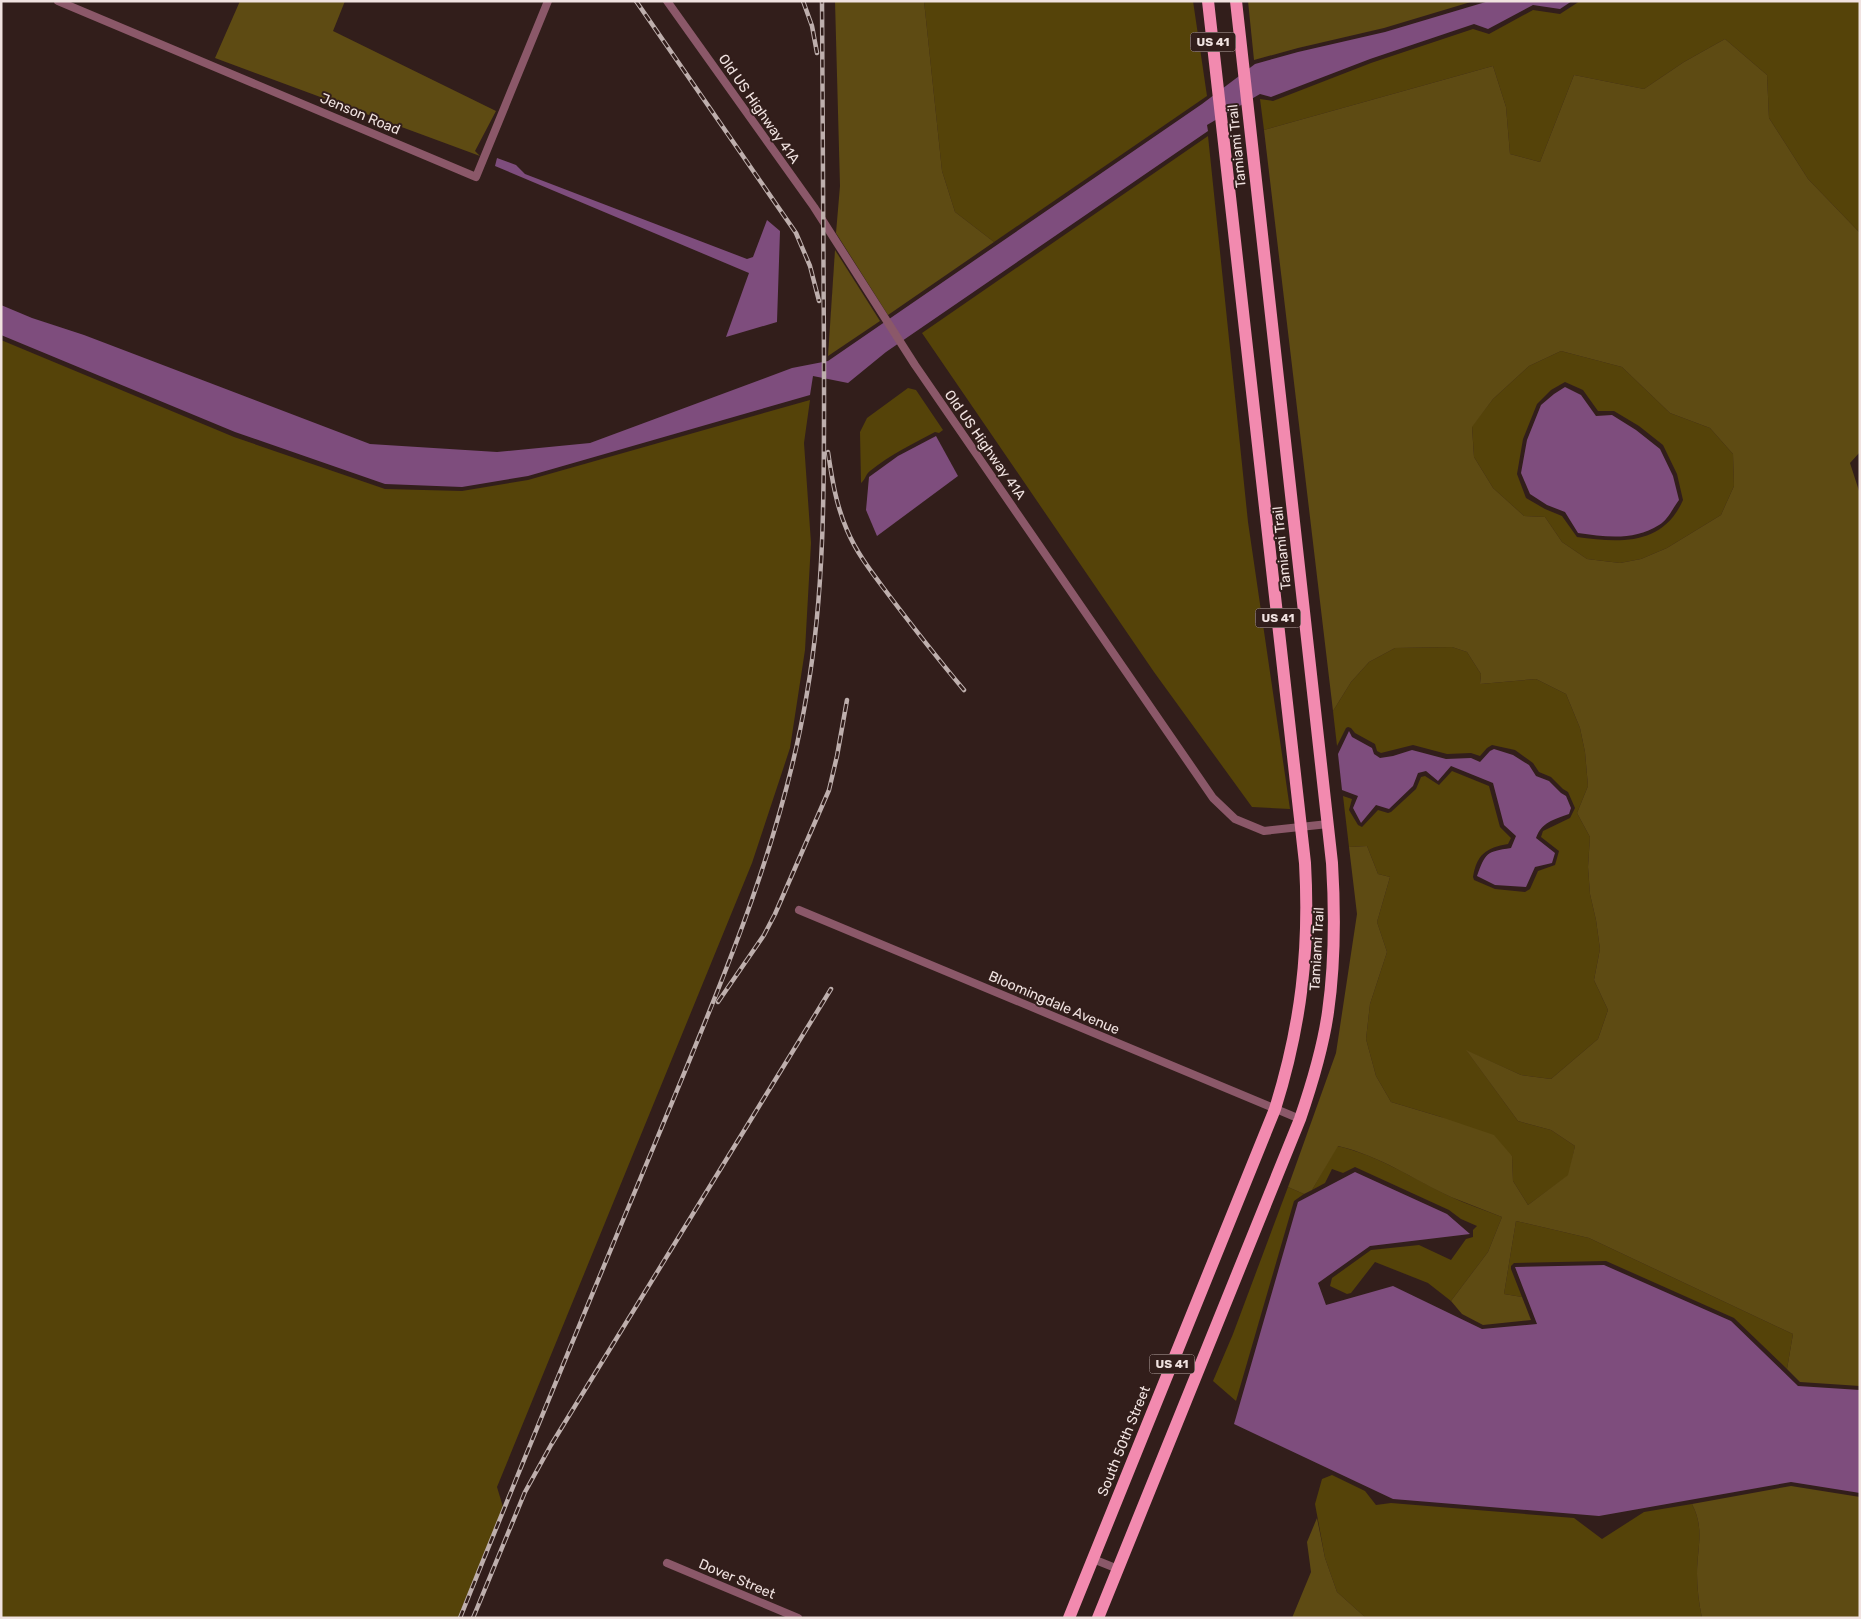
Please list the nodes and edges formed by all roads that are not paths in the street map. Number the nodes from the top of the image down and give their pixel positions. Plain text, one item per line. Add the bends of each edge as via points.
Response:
1 (58, 1) edge
2 (548, 1) edge
3 (667, 1) edge
4 (1208, 1) edge
5 (1236, 1) edge
6 (1328, 824) junction
7 (1301, 827) junction
8 (799, 910) dead end
9 (1275, 1109) junction
10 (1300, 1119) junction
11 (1093, 1559) junction
12 (667, 1563) dead end
13 (1118, 1570) junction
14 (798, 1618) edge
15 (1069, 1618) edge
16 (1098, 1618) edge

1 - 2 street, Jenson Road via 476,177
3 - 7 street, Old US Highway 41A via 814,207 883,317 1213,798 1235,819 1264,831
4 - 7 main road, Tamiami Trail / US 41
5 - 6 main road, Tamiami Trail / US 41
6 - 7 street, Old US Highway 41A
6 - 10 main road, Tamiami Trail / US 41 via 1334,936 1328,1012 1322,1046
7 - 9 main road, Tamiami Trail / US 41 via 1307,898 1305,967 1294,1040
8 - 9 street, Bloomingdale Avenue
9 - 10 street, Bloomingdale Avenue
9 - 11 main road, South 50th Street / US 41
10 - 13 main road, US 41
11 - 13 street
11 - 15 main road, South 50th Street / US 41
12 - 14 street, Dover Street
13 - 16 main road, US 41

